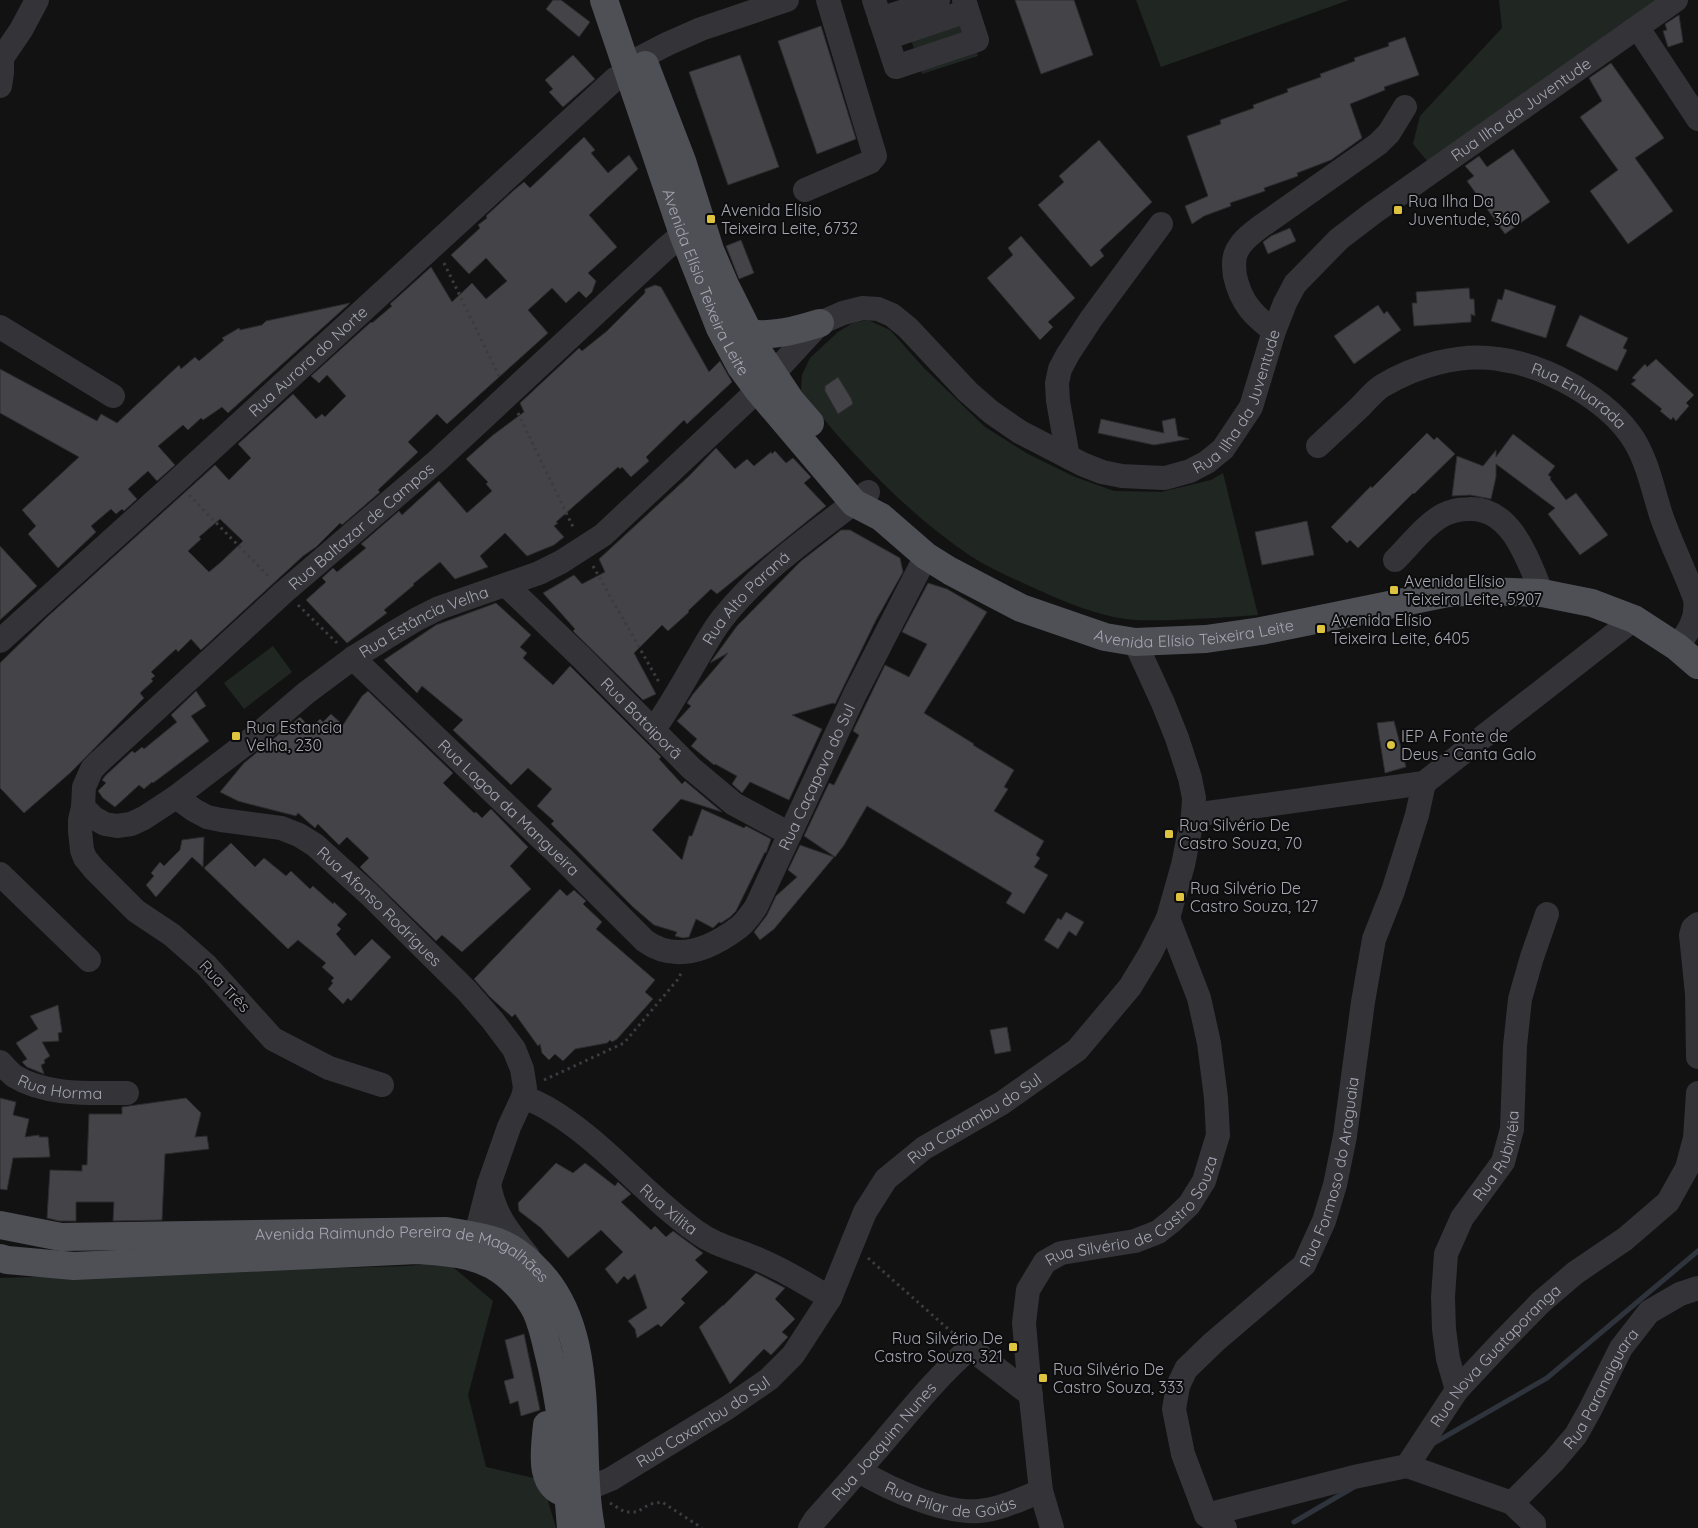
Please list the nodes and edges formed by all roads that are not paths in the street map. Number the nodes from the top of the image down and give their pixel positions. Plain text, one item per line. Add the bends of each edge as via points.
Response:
1 (37, 0) edge
2 (604, 0) edge
3 (622, 0) edge
4 (746, 0) edge
5 (787, 0) edge
6 (828, 0) edge
7 (906, 0) edge
8 (938, 0) edge
9 (1676, 0) edge
10 (968, 13) edge
11 (881, 22) edge
12 (1638, 28) junction
13 (1, 58) edge
14 (630, 62) junction
15 (0, 86) edge
16 (1405, 107) dead end
17 (1698, 119) edge
18 (805, 190) dead end
19 (1161, 224) dead end
20 (692, 230) junction
21 (820, 323) junction
22 (0, 327) edge
23 (1274, 331) junction
24 (748, 333) junction
25 (765, 382) junction
26 (113, 396) dead end
27 (1318, 446) dead end
28 (1068, 457) junction
29 (862, 497) junction
30 (926, 556) junction
31 (1396, 560) dead end
32 (506, 585) junction
33 (1542, 593) junction
34 (1634, 619) junction
35 (0, 641) edge
36 (1135, 642) junction
37 (1677, 648) junction
38 (353, 658) junction
39 (1698, 665) edge
40 (654, 729) junction
41 (1424, 783) junction
42 (176, 797) junction
43 (83, 807) junction
44 (1193, 815) junction
45 (790, 834) junction
46 (85, 858) joint
47 (0, 874) edge
48 (1547, 914) dead end
49 (1168, 918) junction
50 (1698, 924) edge
51 (678, 952) joint
52 (89, 960) dead end
53 (1698, 1057) edge
54 (0, 1062) edge
55 (382, 1085) dead end
56 (126, 1093) dead end
57 (524, 1093) junction
58 (1698, 1093) edge
59 (489, 1184) junction
60 (0, 1226) edge
61 (473, 1246) junction
62 (0, 1258) edge
63 (540, 1272) junction
64 (1698, 1288) edge
65 (830, 1298) junction
66 (1457, 1390) junction
67 (1030, 1395) junction
68 (1407, 1466) junction
69 (859, 1471) junction
70 (1041, 1491) junction
71 (577, 1492) junction
72 (1512, 1503) junction
73 (1216, 1521) edge
74 (571, 1528) edge
75 (591, 1528) edge
76 (810, 1528) edge
77 (1052, 1528) edge
78 (1534, 1528) edge

1 - 13 street
2 - 14 main road, Avenida Elísio Teixeira Leite
3 - 14 main road, Avenida Elísio Teixeira Leite
4 - 14 street
5 - 14 street via 701,29
6 - 18 street via 875,156 870,162
7 - 11 street
8 - 11 street
9 - 12 street, Rua Ilha da Juventude
10 - 11 street
10 - 11 street via 977,40 896,67
12 - 17 street
12 - 23 street, Rua Ilha da Juventude via 1339,239 1295,284
13 - 15 street
14 - 20 main road, Avenida Elísio Teixeira Leite
14 - 35 street, Rua Aurora do Norte
16 - 23 street via 1378,144 1260,227 1244,240 1236,253 1234,267 1241,297 1250,310
19 - 28 street via 1060,369 1058,401
20 - 24 main road, Avenida Elísio Teixeira Leite via 725,285
20 - 25 main road, Avenida Elísio Teixeira Leite via 720,328 741,367
20 - 43 street, Rua Baltazar de Campos via 664,249 437,461 284,592 100,761 87,778
21 - 24 main road via 788,332
21 - 25 street, Rua Ilha da Juventude
21 - 28 street, Rua Ilha da Juventude via 863,308 878,309 892,315 991,412 1020,432
22 - 26 street
23 - 28 street, Rua Ilha da Juventude via 1251,407 1223,449 1207,462 1190,471 1164,478 1102,472
24 - 25 main road, Avenida Elísio Teixeira Leite
25 - 29 main road, Avenida Elísio Teixeira Leite
25 - 32 street, Rua Estância Velha via 603,535 554,566
27 - 37 street, Rua Enluarada via 1380,387 1431,365 1463,358 1498,358 1539,369 1564,380 1587,394 1620,422 1644,460 1695,600 1695,617
29 - 30 main road, Avenida Elísio Teixeira Leite
29 - 40 street, Rua Alto Paraná via 786,556 732,607 713,631
30 - 36 main road, Avenida Elísio Teixeira Leite via 1020,608 1089,632
30 - 45 street, Rua Caçapava do Sul via 855,694
31 - 33 street via 1443,515 1458,509 1477,509 1496,516 1511,529
32 - 38 street, Rua Estância Velha via 439,608
32 - 40 street, Rua Bataiporã
33 - 34 main road, Avenida Elísio Teixeira Leite via 1592,603
33 - 36 main road, Avenida Elísio Teixeira Leite via 1448,593 1206,639
34 - 37 main road, Avenida Elísio Teixeira Leite
34 - 41 street
36 - 44 street, Rua Caxambu do Sul via 1185,760 1194,798
37 - 39 main road, Avenida Elísio Teixeira Leite
38 - 42 street, Rua Estância Velha
38 - 51 street, Rua Lagoa da Mangueira via 644,941 656,949
40 - 45 street, Rua Bataiporã via 691,768 734,804
41 - 44 street
41 - 73 street, Rua Formoso do Araguaia via 1393,891 1374,940 1345,1136 1324,1221 1304,1265 1214,1342 1186,1370 1178,1386 1174,1409 1183,1454
42 - 43 street, Rua Estância Velha via 144,818 117,826 94,818
42 - 57 street, Rua Afonso Rodrigues via 207,816 280,828 315,845 418,942 493,1021 514,1048 522,1069
43 - 46 street, Rua Baltazar de Campos via 80,832
44 - 49 street, Rua Caxambu do Sul
45 - 51 street, Rua Caçapava do Sul via 756,907 739,927 701,949
46 - 55 street, Rua Três via 136,911 172,935 206,965 273,1039 329,1068
47 - 52 street
48 - 66 street, Rua Rubinéia via 1520,999 1514,1046 1512,1129 1503,1162 1462,1218 1446,1254 1444,1329
49 - 65 street, Rua Caxambu do Sul via 1130,987 1077,1050 1002,1103 924,1148 886,1179 865,1212
49 - 67 street, Rua Silvério de Castro Souza via 1199,998 1209,1043 1218,1135 1204,1181 1189,1205 1158,1232 1136,1241 1061,1253 1045,1262 1028,1290 1024,1323
50 - 53 street via 1692,928 1691,935 1697,994
54 - 56 street, Rua Horma via 13,1075 47,1088 76,1093
57 - 59 street
57 - 65 street, Rua Xilita via 583,1133 698,1233 716,1244 782,1270
58 - 66 street, Rua Nova Guataporanga via 1696,1138 1686,1168 1668,1202 1541,1302
59 - 61 street
59 - 63 street via 495,1209 507,1230
60 - 61 main road, Avenida Raimundo Pereira de Magalhães via 61,1237 446,1231
61 - 62 main road, Avenida Raimundo Pereira de Magalhães via 443,1252 418,1250 74,1266
61 - 63 main road, Avenida Raimundo Pereira de Magalhães via 499,1242 518,1252
61 - 71 main road, Avenida Raimundo Pereira de Magalhães via 526,1294 536,1312 543,1330 546,1471 550,1484 558,1492
63 - 71 main road, Avenida Raimundo Pereira de Magalhães via 560,1298 575,1344 580,1382
64 - 72 street, Rua Paranaiguara via 1680,1294 1649,1312 1621,1348 1576,1434
65 - 71 street, Rua Caxambu do Sul via 793,1355 769,1379 611,1480
66 - 68 street, Rua Nova Guataporanga
67 - 69 street, Rua Joaquim Nunes via 970,1348 924,1394
67 - 70 street, Rua Silvério de Castro Souza
68 - 72 street
68 - 73 street via 1354,1477
69 - 70 street, Rua Pilar de Goiás via 903,1493 964,1511 997,1508
69 - 76 street, Rua Joaquim Nunes
70 - 77 street, Rua Silvério de Castro Souza
71 - 74 main road, Avenida Raimundo Pereira de Magalhães
71 - 75 main road, Avenida Raimundo Pereira de Magalhães
72 - 78 street via 1534,1524

